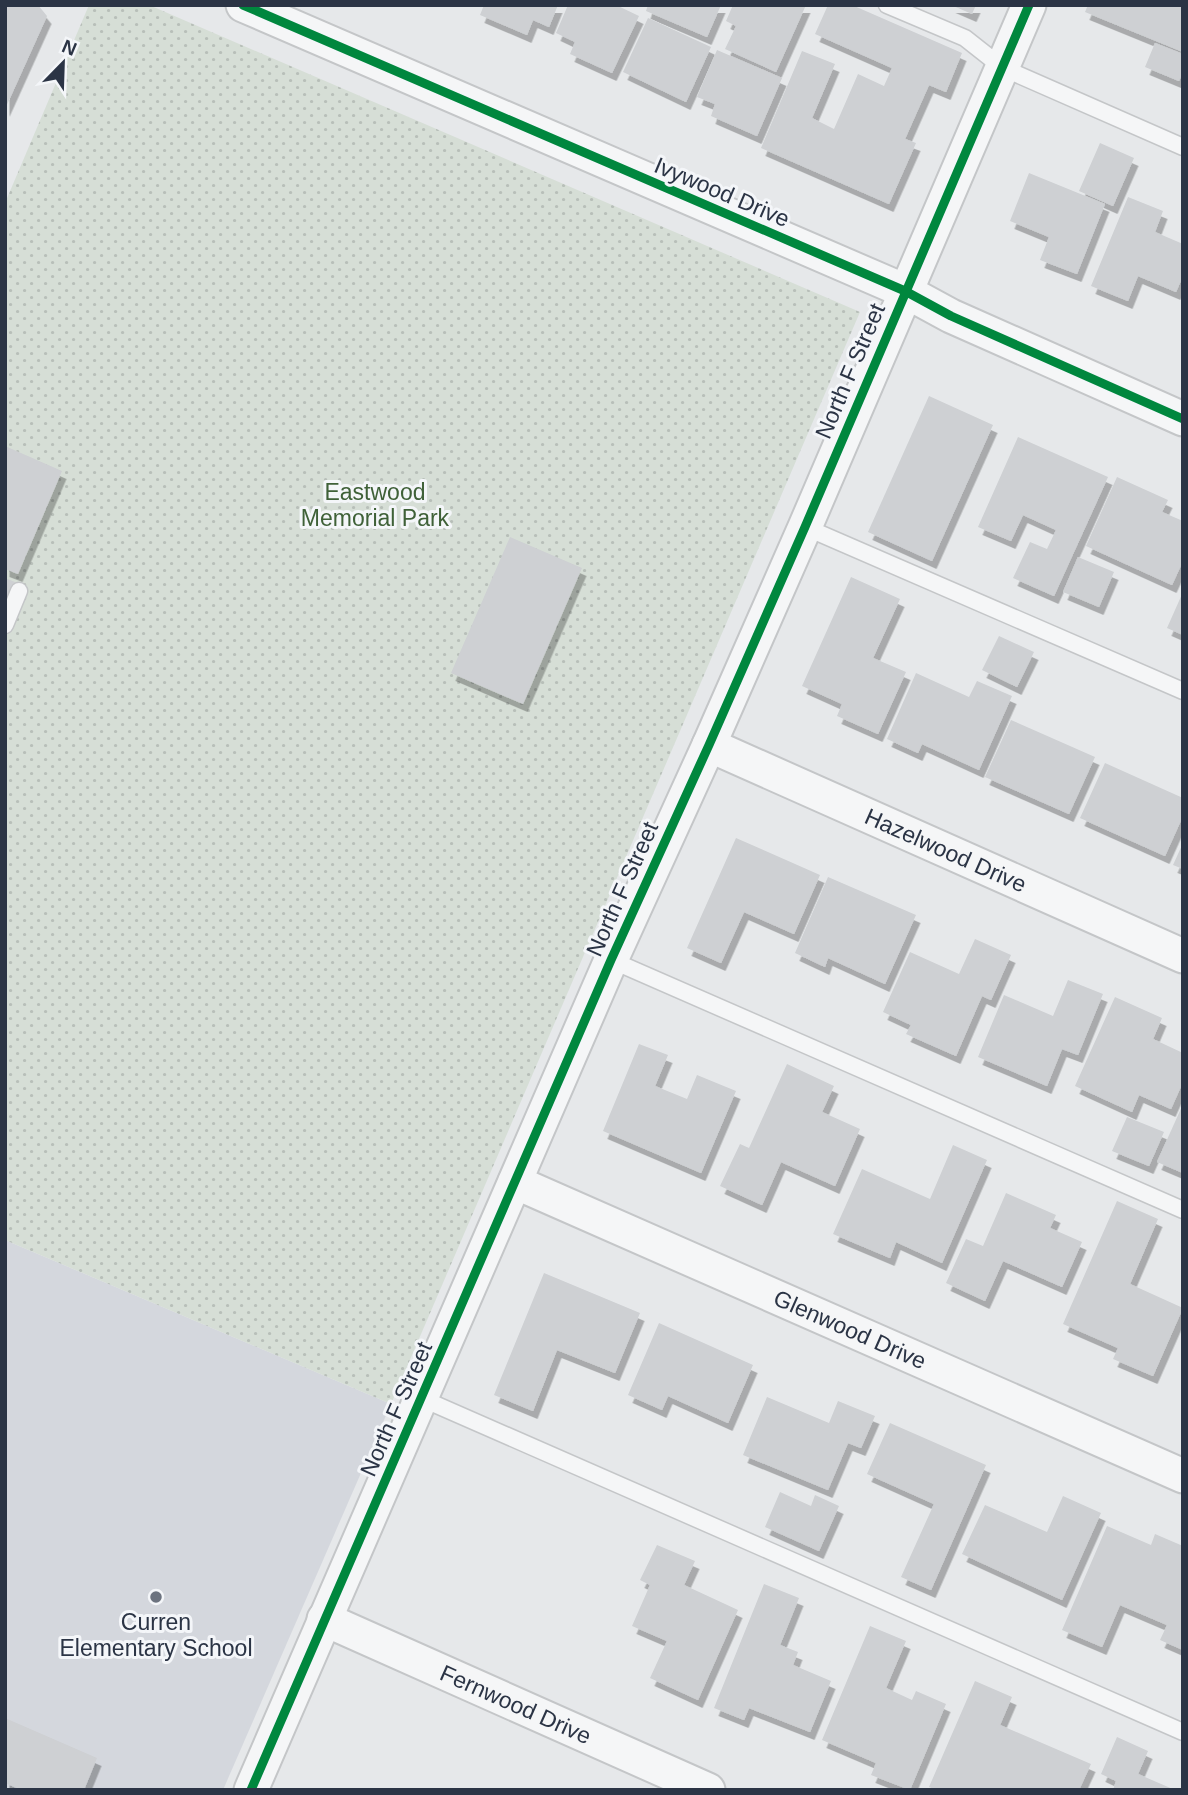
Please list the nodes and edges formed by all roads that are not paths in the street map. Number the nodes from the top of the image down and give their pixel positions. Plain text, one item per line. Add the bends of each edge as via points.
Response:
1 (243, 5) edge
2 (887, 5) edge
3 (1029, 5) edge
4 (1003, 68) junction
5 (1183, 147) edge
6 (905, 291) junction
7 (1183, 419) edge
8 (805, 527) junction
9 (19, 591) dead end
10 (5, 625) edge
11 (1183, 691) edge
12 (709, 745) junction
13 (1183, 956) edge
14 (611, 960) junction
15 (515, 1182) junction
16 (1183, 1210) edge
17 (422, 1399) junction
18 (1183, 1476) edge
19 (324, 1619) junction
20 (1183, 1732) edge
21 (251, 1790) edge
22 (708, 1790) edge

1 - 6 street, Ivywood Drive
2 - 4 lane via 965,38
3 - 4 street, North F Street
4 - 5 lane
4 - 6 street, North F Street
6 - 7 street, Ivywood Drive
6 - 8 street, North F Street
8 - 11 lane
8 - 12 street, North F Street
9 - 10 lane
12 - 13 street, Hazelwood Drive
12 - 14 street, North F Street
14 - 15 street, North F Street
14 - 16 lane
15 - 17 street, North F Street
15 - 18 street, Glenwood Drive
17 - 19 street, North F Street
17 - 20 lane
19 - 21 street, North F Street
19 - 22 street, Fernwood Drive

